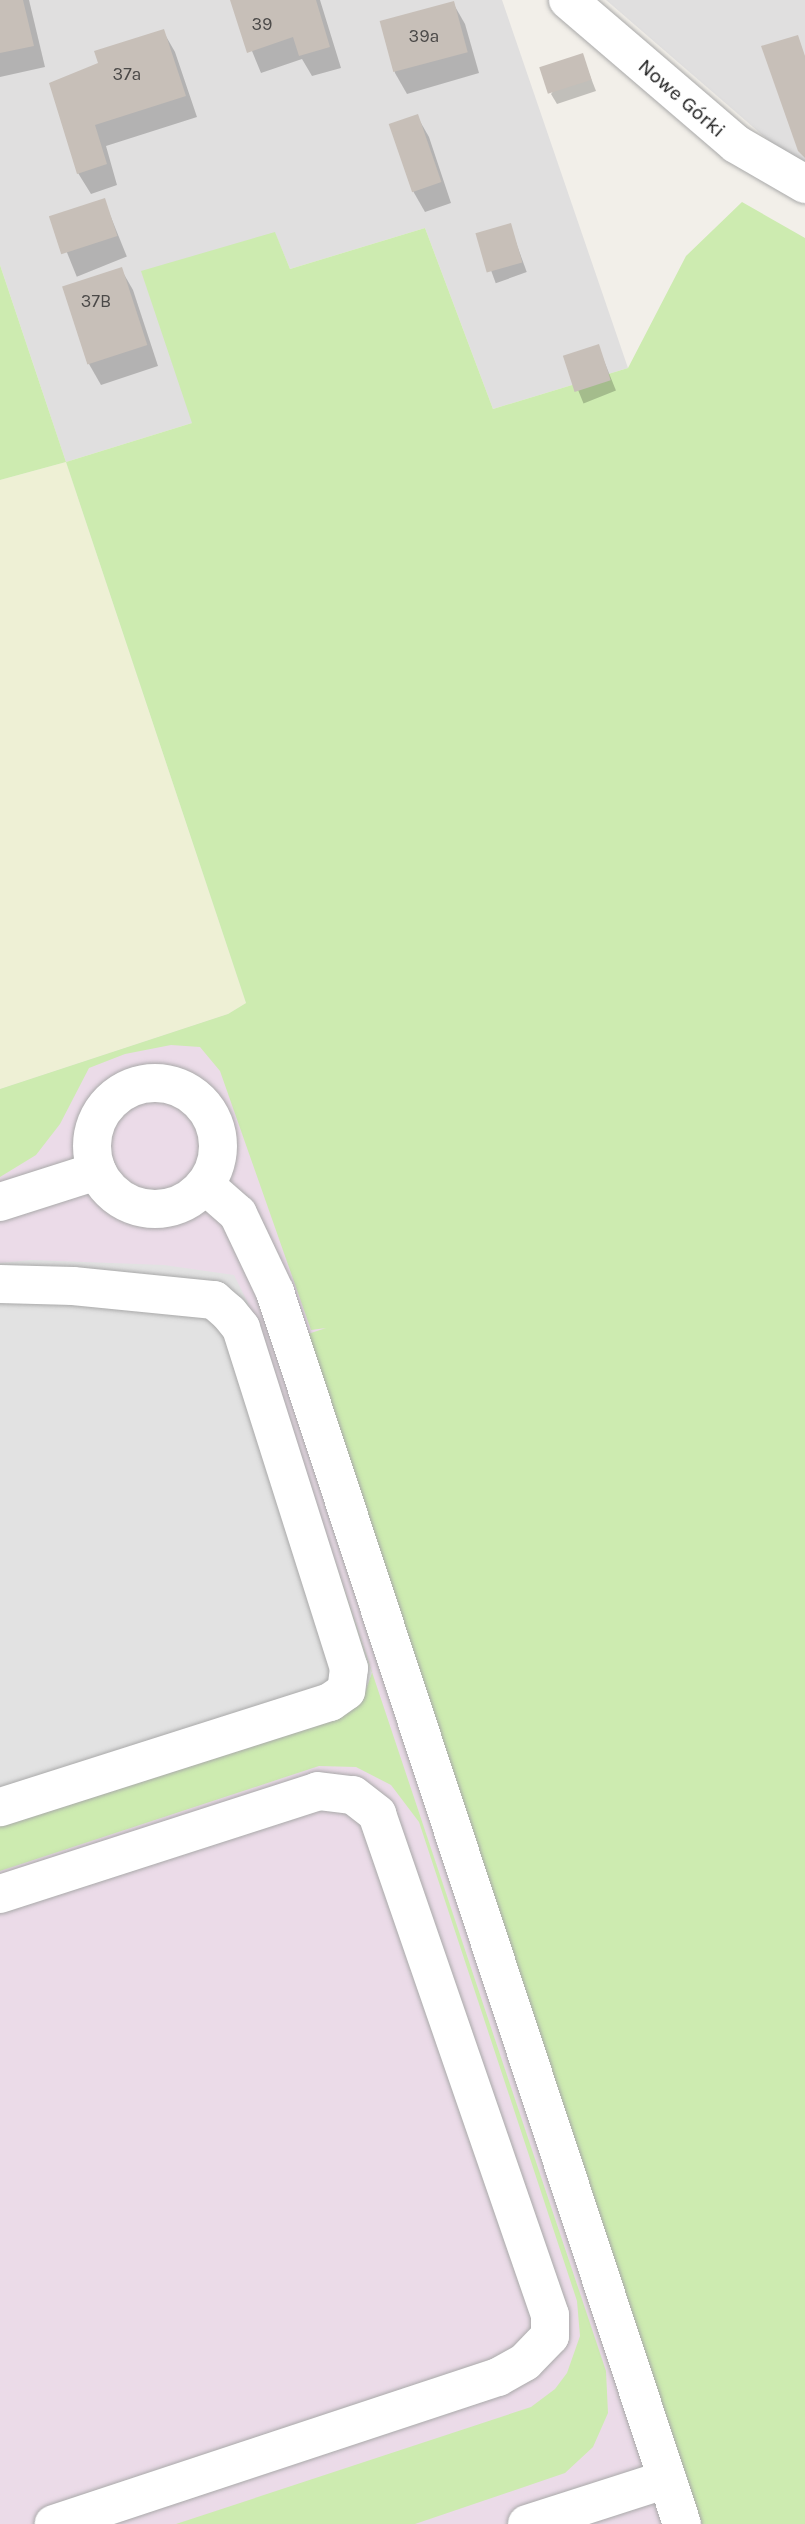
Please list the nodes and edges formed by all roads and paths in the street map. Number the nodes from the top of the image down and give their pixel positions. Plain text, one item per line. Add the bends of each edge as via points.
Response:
1 (568, 0) edge
2 (805, 184) edge
3 (97, 1171) junction
4 (205, 1185) junction
5 (0, 1202) edge
6 (0, 1284) edge
7 (0, 1807) edge
8 (0, 1895) edge
9 (667, 2479) junction
10 (54, 2524) edge
11 (527, 2524) edge
12 (682, 2524) edge

1 - 2 street, Nowe Górki via 736,144
3 - 4 street via 115,1195 152,1209 172,1207
3 - 4 street via 92,1140 110,1101 149,1083 170,1084 198,1101 216,1128 218,1148
3 - 5 street
4 - 9 street via 237,1214 275,1292
6 - 7 street via 214,1300 229,1312 241,1328 349,1668 346,1691 330,1702
8 - 10 street via 318,1791 353,1795 377,1814 550,2315 550,2336 525,2362 498,2377
9 - 11 street
9 - 12 street

